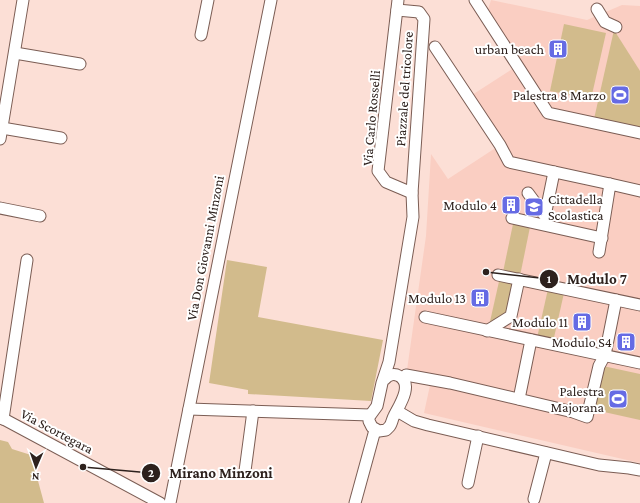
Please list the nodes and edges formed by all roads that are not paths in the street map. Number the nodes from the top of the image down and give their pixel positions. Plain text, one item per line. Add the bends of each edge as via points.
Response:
1 (23, 0) edge
2 (208, 0) edge
3 (271, 0) edge
4 (474, 0) edge
5 (397, 5) edge
6 (597, 9) dead end
7 (616, 27) dead end
8 (201, 36) dead end
9 (435, 47) dead end
10 (15, 53) junction
11 (80, 64) dead end
12 (2, 128) junction
13 (640, 133) edge
14 (62, 138) dead end
15 (0, 140) edge
16 (554, 172) junction
17 (610, 184) junction
18 (640, 191) edge
19 (412, 193) junction
20 (528, 193) dead end
21 (0, 208) edge
22 (40, 216) dead end
23 (512, 218) dead end
24 (602, 238) junction
25 (600, 252) dead end
26 (27, 260) dead end
27 (498, 275) dead end
28 (519, 279) junction
29 (616, 300) junction
30 (640, 306) edge
31 (426, 317) dead end
32 (487, 331) junction
33 (531, 340) junction
34 (605, 355) junction
35 (389, 362) junction
36 (640, 363) edge
37 (401, 378) junction
38 (384, 379) junction
39 (518, 399) junction
40 (189, 409) junction
41 (253, 411) junction
42 (396, 411) junction
43 (370, 415) junction
44 (2, 418) edge
45 (414, 421) junction
46 (391, 424) junction
47 (375, 430) junction
48 (478, 436) junction
49 (546, 452) junction
50 (640, 470) edge
51 (245, 471) dead end
52 (468, 483) dead end
53 (534, 499) dead end
54 (160, 503) edge
55 (170, 503) edge
56 (355, 503) edge

1 - 10 street
2 - 8 street
3 - 40 street, Via Don Giovanni Minzoni
4 - 13 street via 548,113
5 - 19 street, Piazzale del tricolore via 419,12 424,19
5 - 19 street, Via Carlo Rosselli via 378,171 386,182
6 - 7 street via 605,22
9 - 16 street via 509,162
10 - 11 street
10 - 12 street
12 - 14 street
12 - 15 street
16 - 17 street
16 - 20 street via 545,216
17 - 18 street
17 - 24 street
19 - 35 street via 413,217
21 - 22 street
23 - 24 street
24 - 25 street
26 - 44 street, Via Scortegara
27 - 28 street
28 - 29 street
28 - 32 street via 511,316
29 - 30 street
29 - 34 street
31 - 32 street
32 - 33 street
33 - 34 street
33 - 39 street
34 - 36 street
34 - 39 street via 599,366 587,417
35 - 37 street
35 - 38 street
37 - 38 street via 391,375
37 - 39 street via 406,375
37 - 42 street via 405,383 405,391
38 - 43 street via 377,406
40 - 41 street
40 - 55 street, Via Don Giovanni Minzoni
41 - 43 street
41 - 51 street
42 - 45 street
42 - 46 street
43 - 47 street via 370,424
44 - 54 street, Via Scortegara
45 - 46 street
45 - 48 street
46 - 47 street via 386,430
47 - 56 street
48 - 49 street
48 - 52 street
49 - 50 street via 599,465
49 - 53 street

